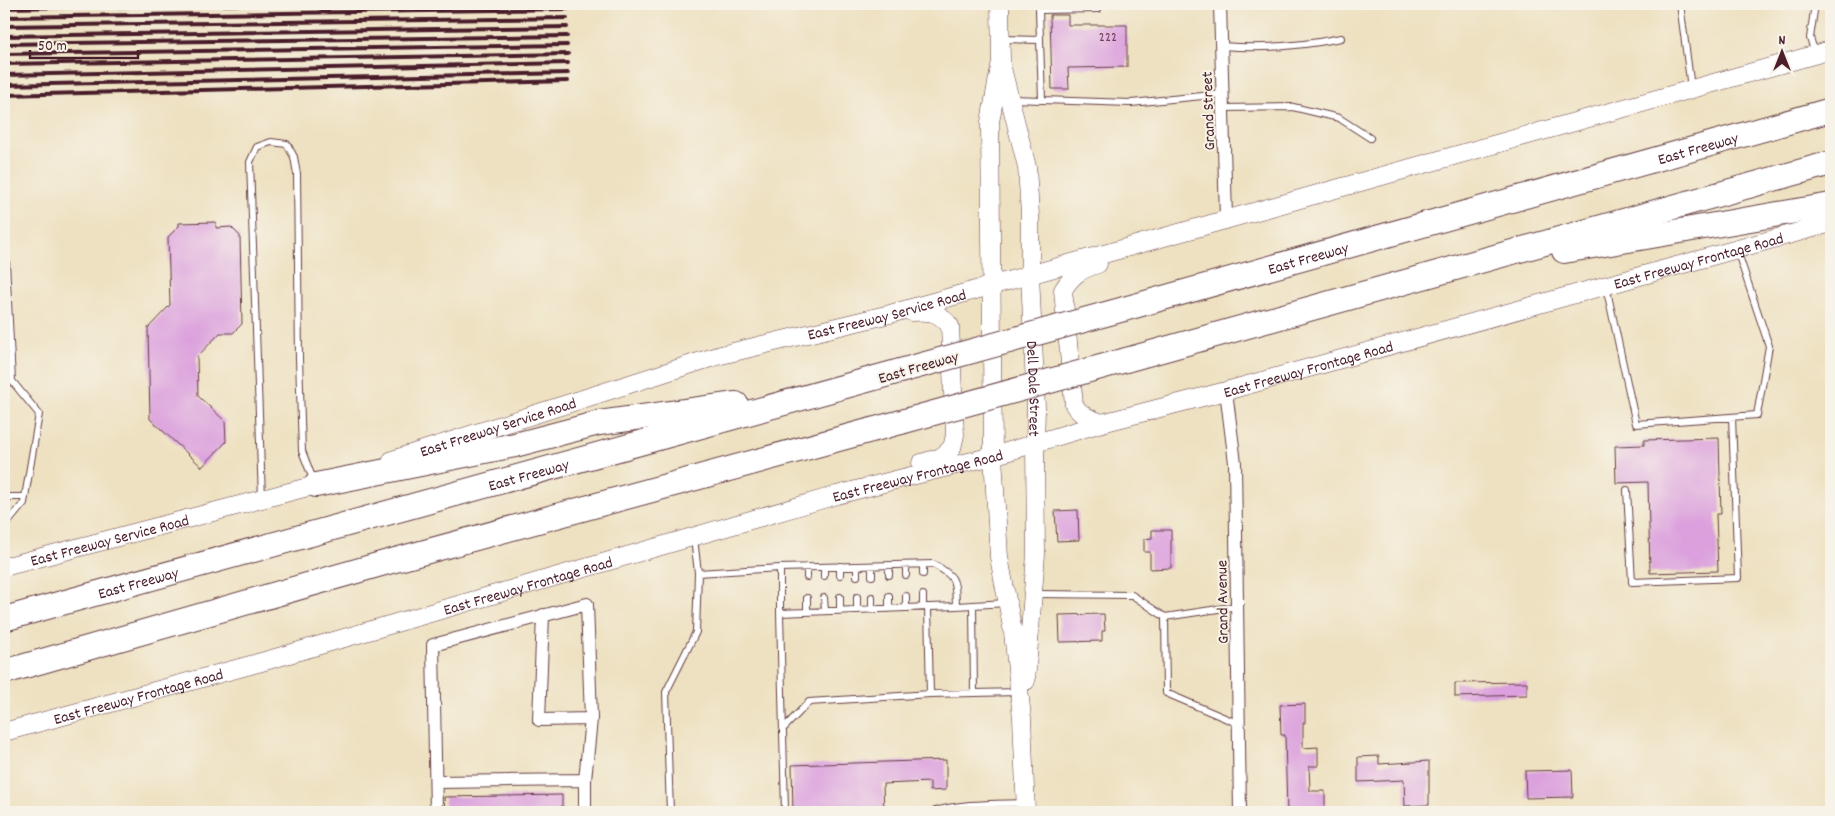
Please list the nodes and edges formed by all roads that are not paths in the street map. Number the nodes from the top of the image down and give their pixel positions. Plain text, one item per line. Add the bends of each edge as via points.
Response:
1 (1000, 4) edge
2 (1097, 4) edge
3 (1220, 4) edge
4 (1680, 4) edge
5 (1815, 4) edge
6 (1341, 38) dead end
7 (1000, 39) junction
8 (1040, 40) junction
9 (1222, 46) junction
10 (1823, 52) edge
11 (1000, 61) junction
12 (1691, 89) junction
13 (1223, 94) junction
14 (1010, 99) junction
15 (1042, 100) junction
16 (1223, 108) junction
17 (1831, 110) edge
18 (1370, 138) dead end
19 (1831, 163) edge
20 (1831, 204) edge
21 (1226, 218) junction
22 (4, 222) edge
23 (1831, 223) edge
24 (1191, 229) junction
25 (1737, 249) junction
26 (1030, 274) junction
27 (1401, 283) junction
28 (991, 285) junction
29 (1605, 286) junction
30 (890, 314) junction
31 (834, 390) junction
32 (1226, 391) junction
33 (1732, 417) junction
34 (1102, 422) junction
35 (1035, 443) junction
36 (993, 456) junction
37 (316, 485) junction
38 (1626, 490) dead end
39 (838, 496) junction
40 (25, 497) junction
41 (4, 498) edge
42 (262, 498) junction
43 (4, 527) edge
44 (694, 537) junction
45 (889, 565) junction
46 (906, 565) junction
47 (923, 565) junction
48 (840, 566) junction
49 (856, 566) junction
50 (872, 566) junction
51 (4, 567) edge
52 (807, 567) junction
53 (824, 567) junction
54 (780, 568) junction
55 (698, 573) junction
56 (889, 574) dead end
57 (923, 574) dead end
58 (840, 575) dead end
59 (906, 575) dead end
60 (824, 576) dead end
61 (856, 576) dead end
62 (872, 576) dead end
63 (807, 577) dead end
64 (1033, 594) junction
65 (923, 595) dead end
66 (889, 596) dead end
67 (906, 596) dead end
68 (840, 597) dead end
69 (856, 597) dead end
70 (872, 597) dead end
71 (807, 598) dead end
72 (824, 598) dead end
73 (1008, 603) junction
74 (972, 605) junction
75 (956, 606) junction
76 (1238, 606) junction
77 (925, 607) junction
78 (906, 608) junction
79 (889, 609) junction
80 (857, 610) junction
81 (872, 610) junction
82 (825, 611) junction
83 (840, 611) junction
84 (807, 612) junction
85 (780, 613) junction
86 (543, 615) junction
87 (1165, 617) junction
88 (4, 620) edge
89 (169, 625) junction
90 (4, 672) edge
91 (4, 680) edge
92 (1020, 692) junction
93 (974, 693) junction
94 (930, 694) junction
95 (1022, 718) junction
96 (591, 719) junction
97 (1239, 724) junction
98 (783, 729) junction
99 (4, 732) edge
100 (585, 780) junction
101 (436, 782) junction
102 (1026, 808) edge
103 (436, 812) edge
104 (585, 812) edge
105 (670, 812) edge
106 (785, 812) edge
107 (932, 812) edge
108 (1240, 812) edge

1 - 7 main road, Dell Dale Street
2 - 8 lane via 1098,8 1039,10
3 - 9 street, Grand Street
4 - 12 lane
5 - 10 lane via 1810,38
6 - 9 lane via 1301,45
7 - 8 lane
7 - 11 main road, Dell Dale Street
8 - 15 lane
9 - 13 street, Grand Street
10 - 12 main road
11 - 14 main road, Dell Dale Street
11 - 28 main road, Dell Dale Street via 990,122
12 - 21 main road
13 - 15 lane via 1131,103
13 - 16 street, Grand Street
14 - 15 lane
14 - 26 main road, Dell Dale Street via 1027,167
16 - 18 lane via 1293,107 1339,118
16 - 21 street, Grand Street
17 - 31 highway, East Freeway, bridge
19 - 27 highway
20 - 27 highway
21 - 24 main road
22 - 40 lane via 12,381 39,414
23 - 25 main road, East Freeway Frontage Road
24 - 26 main road
24 - 34 main road via 1168,244 1085,268 1070,278 1063,290 1074,405 1088,418
25 - 29 main road, East Freeway Frontage Road
25 - 33 lane via 1769,346 1757,415
26 - 28 main road
26 - 35 main road, Dell Dale Street
27 - 89 highway, bridge
28 - 30 main road, East Freeway Service Road
28 - 36 main road, Dell Dale Street
29 - 32 main road, East Freeway Frontage Road
29 - 33 lane via 1636,424
30 - 37 main road, East Freeway Service Road via 718,356
30 - 39 main road via 930,311 944,318 950,326 955,435 952,448 941,457 857,484
31 - 37 highway via 599,424 515,445
31 - 88 highway, East Freeway
32 - 34 main road, East Freeway Frontage Road
32 - 76 street, Grand Avenue via 1235,463
33 - 38 lane via 1738,578 1632,582
34 - 35 main road, East Freeway Frontage Road
35 - 36 main road, East Freeway Frontage Road
35 - 64 main road, Dell Dale Street
36 - 39 main road, East Freeway Frontage Road
36 - 73 main road, Dell Dale Street via 999,556
37 - 42 main road, East Freeway Service Road
37 - 42 lane via 302,451 297,174 294,157 287,144 271,142 257,147 250,162
39 - 44 main road, East Freeway Frontage Road
40 - 41 lane
40 - 43 lane via 24,503
42 - 51 main road, East Freeway Service Road
44 - 55 lane
44 - 99 main road, East Freeway Frontage Road
45 - 46 lane
45 - 50 lane
45 - 56 lane
46 - 47 lane
46 - 59 lane
47 - 57 lane
47 - 75 lane via 933,564 950,574 955,587
48 - 49 lane
48 - 53 lane
48 - 58 lane
49 - 50 lane
49 - 61 lane
50 - 62 lane
52 - 53 lane
52 - 54 lane
52 - 63 lane
53 - 60 lane
54 - 55 lane
54 - 85 lane
55 - 105 lane via 696,632 666,692
64 - 87 lane via 1132,595
64 - 95 main road, Dell Dale Street
65 - 77 lane
66 - 79 lane
67 - 78 lane
68 - 83 lane
69 - 80 lane
70 - 81 lane
71 - 84 lane
72 - 82 lane
73 - 74 lane
73 - 92 main road, Dell Dale Street
74 - 75 lane
74 - 93 lane
75 - 77 lane
76 - 87 lane
76 - 97 street, Grand Avenue
77 - 78 lane
77 - 94 lane
78 - 79 lane
79 - 81 lane
80 - 81 lane
80 - 83 lane
82 - 83 lane
82 - 84 lane
84 - 85 lane
85 - 98 lane
86 - 96 street via 539,720
86 - 96 street via 587,604
86 - 101 street via 433,645
87 - 97 lane via 1166,693
89 - 90 highway
89 - 91 highway
92 - 93 lane
92 - 95 main road, Dell Dale Street
93 - 94 lane
94 - 98 lane via 809,702
95 - 102 main road, Dell Dale Street
96 - 100 street
97 - 108 street, Grand Avenue
98 - 106 lane
100 - 101 street
100 - 104 street
101 - 103 street
102 - 107 lane via 968,805

